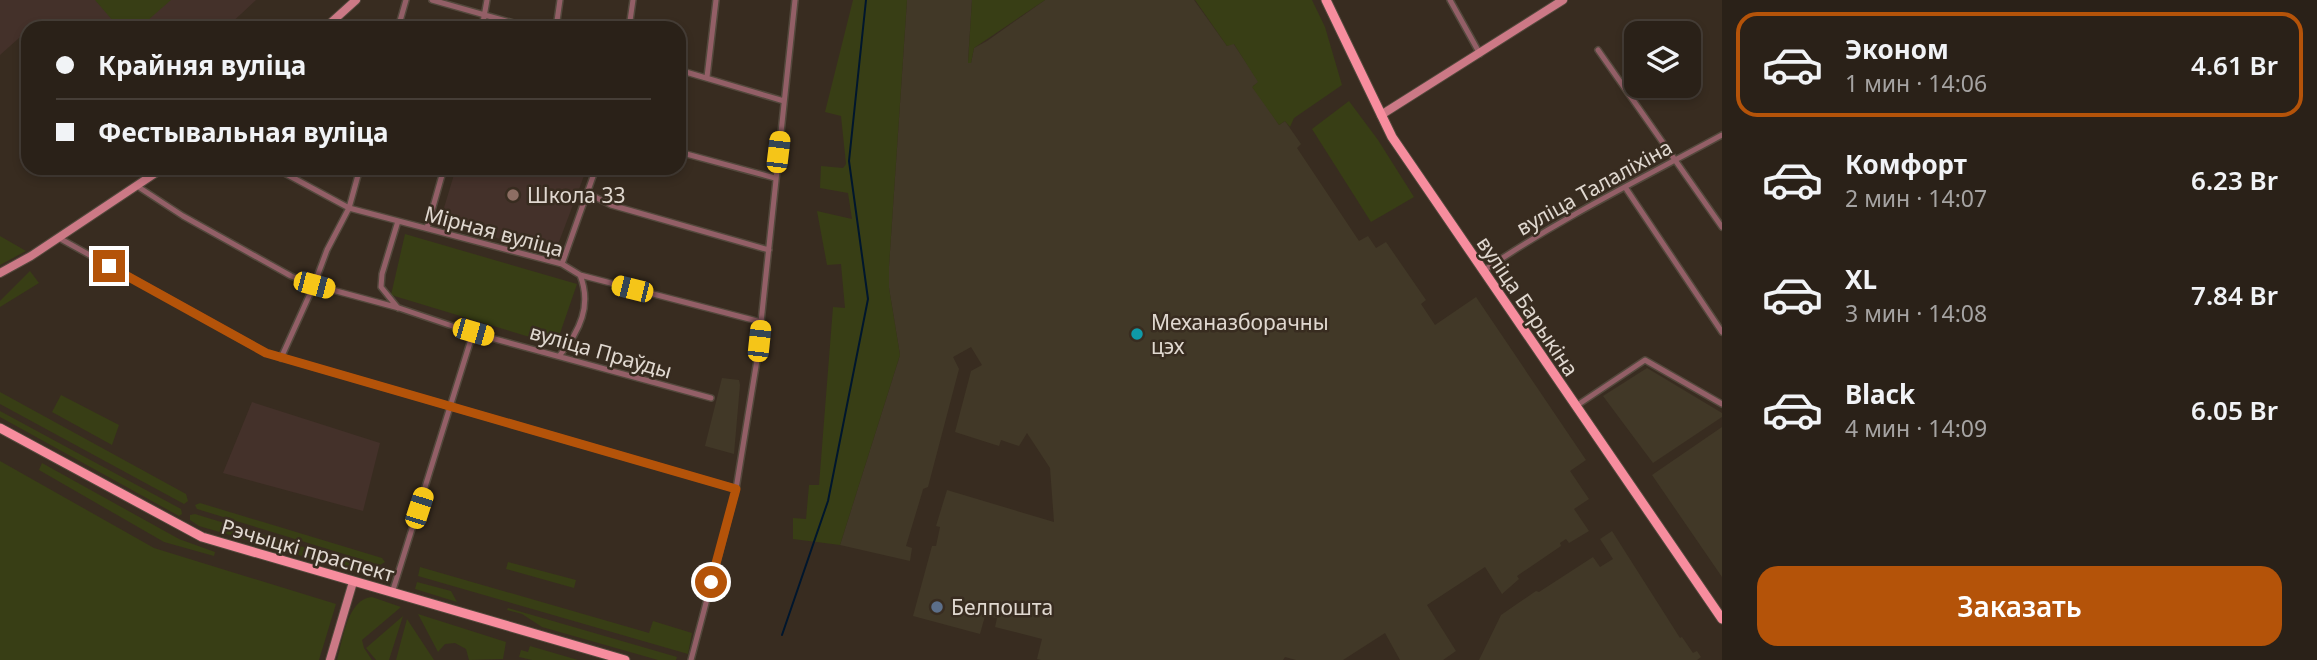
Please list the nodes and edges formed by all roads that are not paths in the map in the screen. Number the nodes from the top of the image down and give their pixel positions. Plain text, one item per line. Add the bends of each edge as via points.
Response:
1 (356, 0) edge
2 (406, 0) edge
3 (432, 0) edge
4 (488, 0) edge
5 (560, 0) edge
6 (633, 0) edge
7 (716, 0) edge
8 (795, 0) edge
9 (1326, 0) edge
10 (1450, 0) edge
11 (1563, 0) edge
12 (485, 14) junction
13 (333, 21) edge
14 (400, 21) edge
15 (484, 21) edge
16 (508, 21) edge
17 (557, 21) edge
18 (630, 21) edge
19 (1598, 50) dead end
20 (1480, 54) junction
21 (686, 72) edge
22 (707, 77) junction
23 (785, 102) junction
24 (1381, 115) junction
25 (1722, 135) edge
26 (686, 154) edge
27 (1675, 160) junction
28 (153, 175) edge
29 (288, 175) edge
30 (358, 175) edge
31 (442, 175) edge
32 (593, 175) edge
33 (775, 177) junction
34 (137, 186) junction
35 (1625, 187) junction
36 (587, 193) junction
37 (349, 208) junction
38 (398, 221) junction
39 (1722, 227) edge
40 (427, 228) junction
41 (59, 238) junction
42 (769, 250) junction
43 (562, 264) junction
44 (1483, 271) junction
45 (0, 273) edge
46 (580, 275) junction
47 (314, 285) junction
48 (399, 308) junction
49 (761, 322) junction
50 (473, 332) junction
51 (1722, 332) edge
52 (561, 355) junction
53 (281, 358) junction
54 (711, 398) dead end
55 (1722, 404) edge
56 (450, 406) junction
57 (1576, 406) junction
58 (0, 428) edge
59 (736, 489) junction
60 (353, 582) junction
61 (392, 593) junction
62 (1722, 619) edge
63 (330, 660) edge
64 (625, 660) edge
65 (691, 660) edge

1 - 13 street
2 - 14 street
3 - 12 street
4 - 12 street
5 - 17 street
6 - 18 street
7 - 22 street
8 - 23 street
9 - 24 main road, вуліца Барыкіна
10 - 20 street
11 - 20 street
12 - 15 street
12 - 16 street
19 - 27 street
20 - 24 street
21 - 22 street
22 - 23 street
23 - 33 street
24 - 44 main road, вуліца Барыкіна
25 - 27 street, вуліца Талаліхіна
26 - 33 street
27 - 35 street, вуліца Талаліхіна
27 - 39 street
28 - 34 street
29 - 37 street, Мірная вуліца
30 - 37 street
31 - 40 street
32 - 36 street
33 - 42 street
34 - 41 street
34 - 47 street, вуліца Праўды
35 - 44 street, вуліца Талаліхіна via 1542,232
35 - 51 street
36 - 42 street via 611,205
36 - 43 street
37 - 38 street, Мірная вуліца
37 - 47 street
38 - 40 street, Мірная вуліца
38 - 48 street, Мірная вуліца via 381,287
40 - 43 street, Мірная вуліца
41 - 45 street
41 - 53 street
42 - 49 street
43 - 46 street, Мірная вуліца
44 - 57 main road, вуліца Барыкіна
46 - 49 street, Мірная вуліца
46 - 52 street, Мірная вуліца via 586,304 573,339
47 - 48 street, вуліца Праўды
47 - 53 street
48 - 50 street, вуліца Праўды
49 - 59 street
50 - 52 street, вуліца Праўды
50 - 56 street
52 - 54 street, вуліца Праўды
53 - 56 street
55 - 57 street via 1646,360
56 - 59 street
56 - 61 street
57 - 62 main road, вуліца Барыкіна
58 - 60 main road, Рэчыцкі праспект via 202,537
59 - 65 street
60 - 61 main road, Рэчыцкі праспект
60 - 63 street
61 - 64 main road, Рэчыцкі праспект

